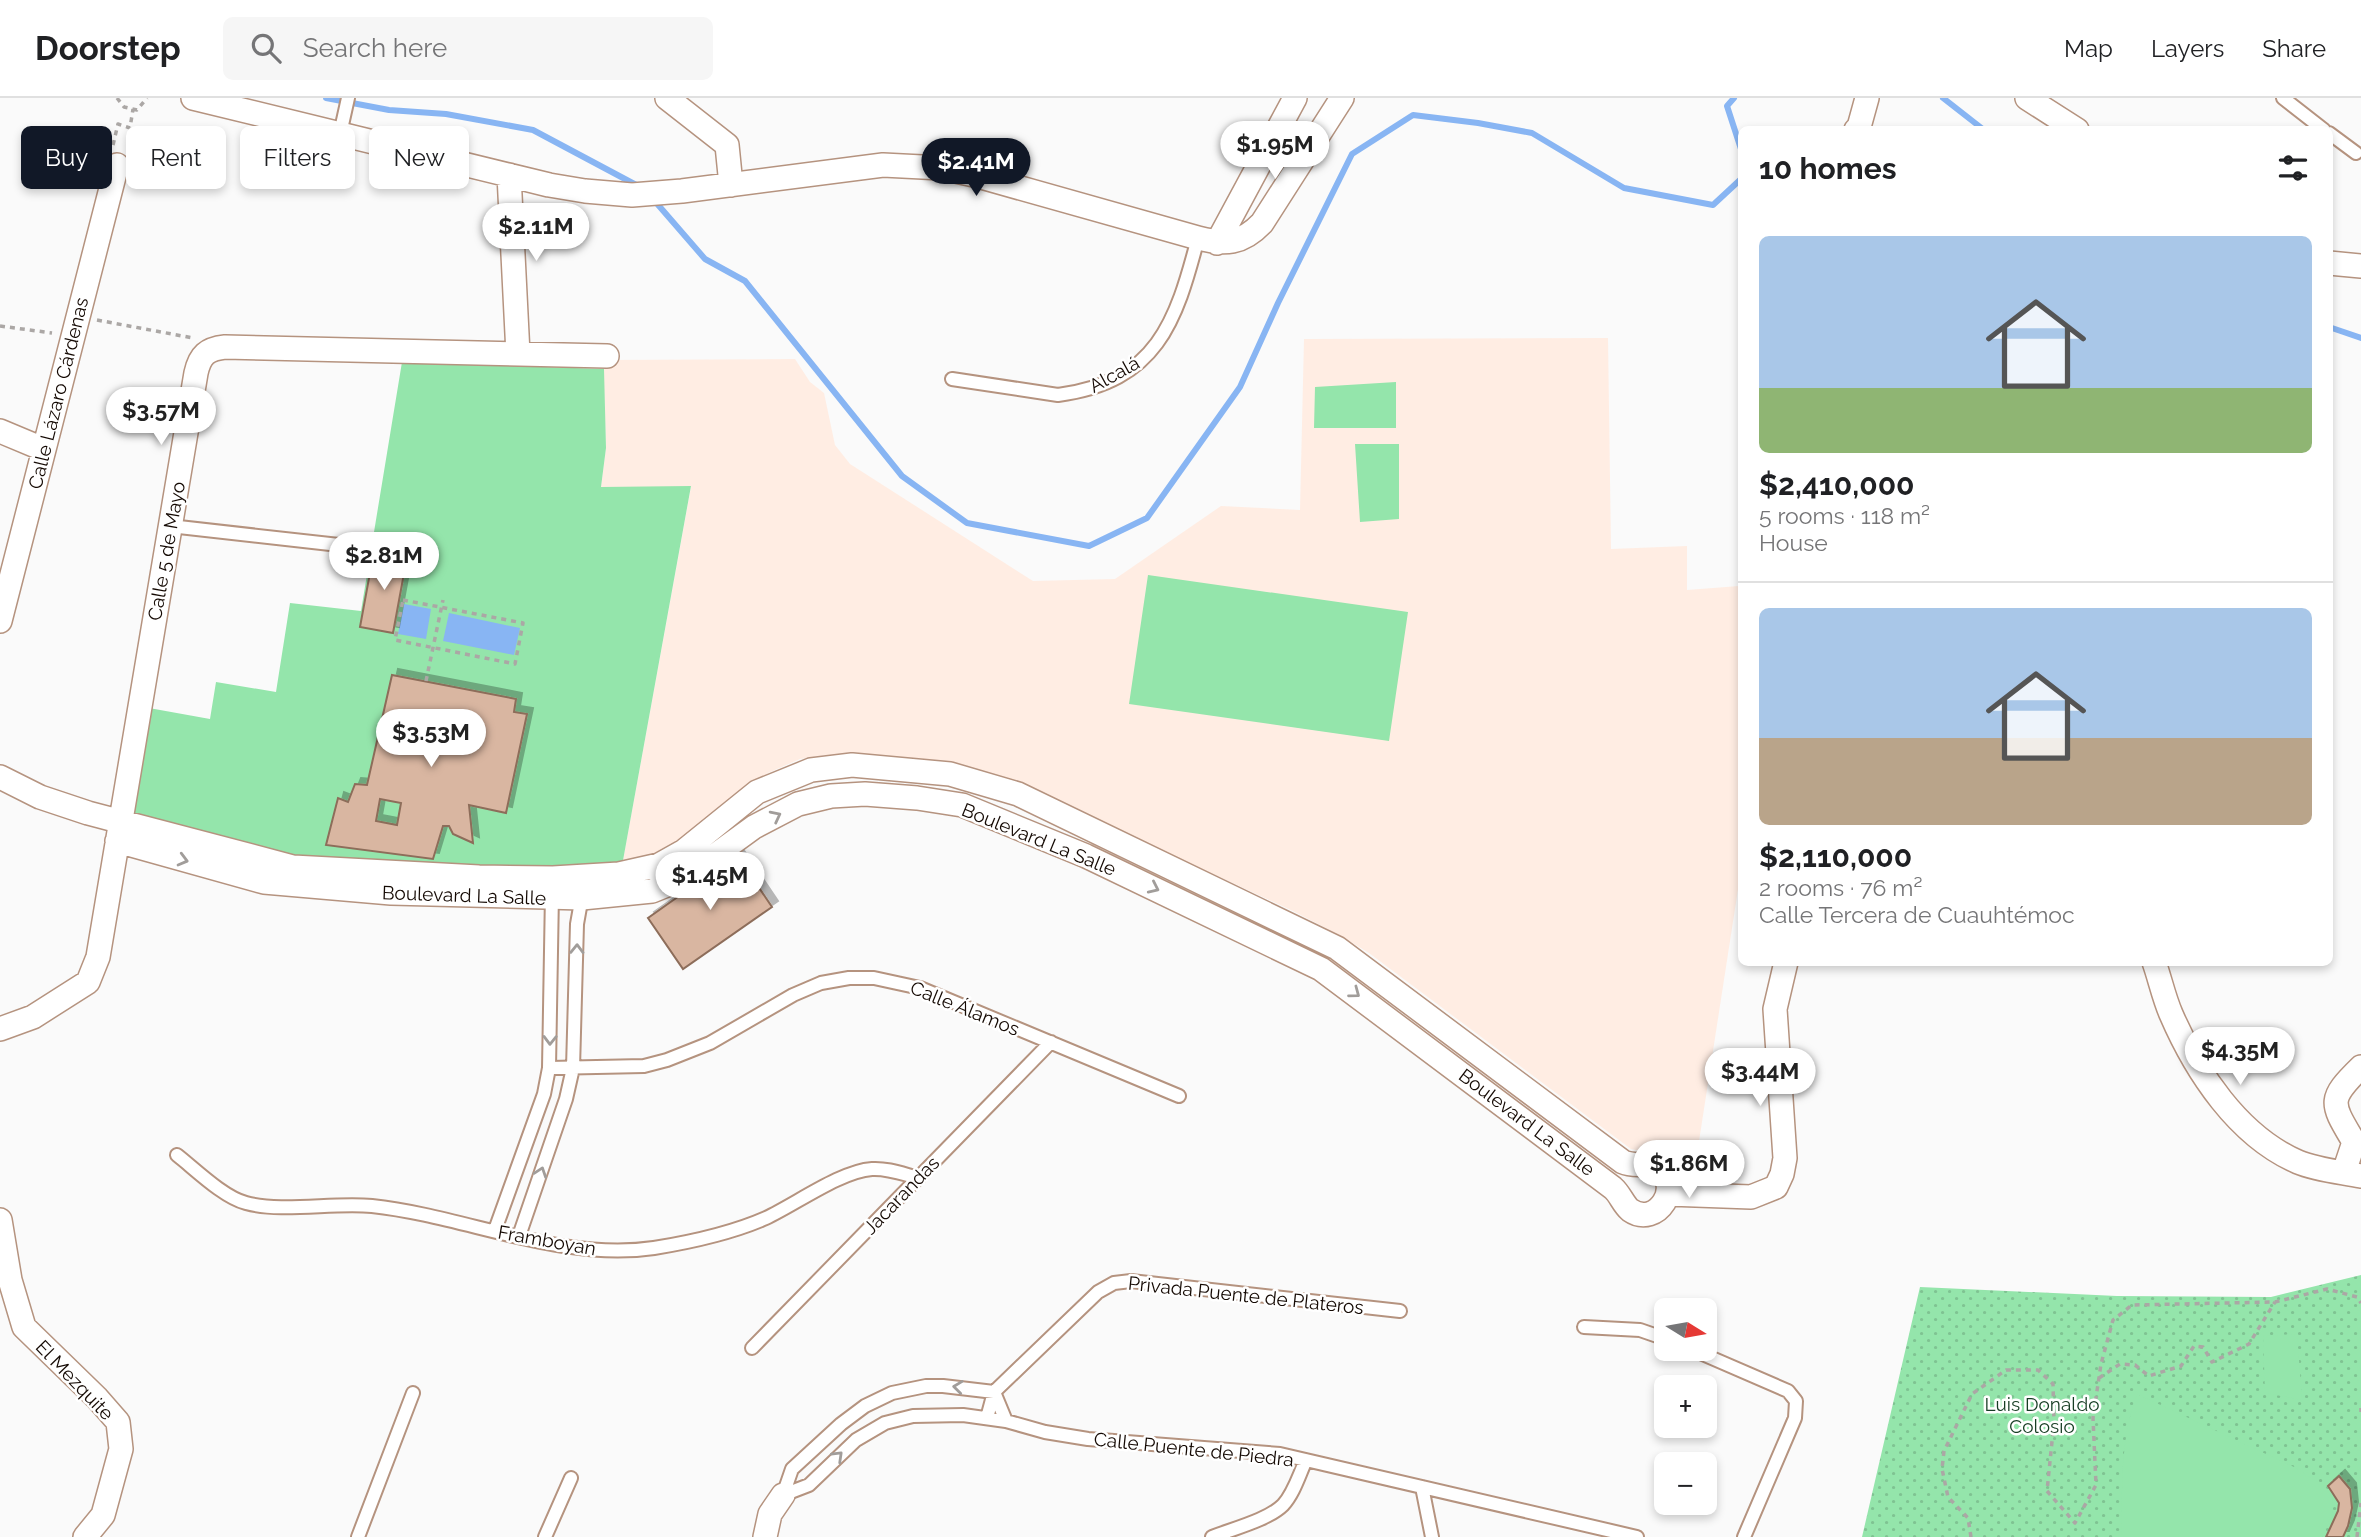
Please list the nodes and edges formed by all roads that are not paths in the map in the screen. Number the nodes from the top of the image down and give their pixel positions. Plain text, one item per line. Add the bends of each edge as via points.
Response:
1 (193, 98) edge
2 (348, 98) edge
3 (667, 98) edge
4 (1295, 98) edge
5 (1867, 98) edge
6 (2027, 98) edge
7 (2283, 98) edge
8 (1340, 100) edge
9 (337, 126) edge
10 (342, 126) edge
11 (1859, 126) edge
12 (2071, 126) edge
13 (2320, 126) edge
14 (355, 131) edge
15 (2333, 136) edge
16 (2356, 153) dead end
17 (117, 165) road end
18 (509, 175) junction
19 (731, 185) junction
20 (1207, 240) junction
21 (2333, 262) edge
22 (2361, 266) edge
23 (518, 354) junction
24 (607, 355) dead end
25 (952, 379) dead end
26 (0, 431) edge
27 (43, 449) junction
28 (170, 526) junction
29 (348, 547) dead end
30 (0, 621) edge
31 (0, 777) edge
32 (119, 832) junction
33 (553, 888) junction
34 (584, 888) junction
35 (1785, 966) edge
36 (2155, 966) edge
37 (0, 1029) edge
38 (1051, 1042) junction
39 (549, 1068) junction
40 (573, 1068) junction
41 (2361, 1068) edge
42 (1179, 1096) dead end
43 (177, 1154) dead end
44 (2353, 1174) edge
45 (919, 1178) junction
46 (1668, 1194) junction
47 (0, 1220) edge
48 (495, 1230) junction
49 (519, 1236) junction
50 (1400, 1311) dead end
51 (1584, 1327) dead end
52 (1654, 1335) edge
53 (752, 1348) dead end
54 (1717, 1360) edge
55 (994, 1392) junction
56 (413, 1393) dead end
57 (987, 1418) junction
58 (1006, 1421) junction
59 (1306, 1460) junction
60 (571, 1478) dead end
61 (1422, 1487) junction
62 (783, 1495) junction
63 (85, 1537) edge
64 (358, 1537) edge
65 (545, 1537) edge
66 (765, 1537) edge
67 (1212, 1537) edge
68 (1432, 1537) edge
69 (1637, 1537) edge
70 (1744, 1537) edge

1 - 9 street
2 - 10 lane
3 - 19 street via 727,145
4 - 20 street
5 - 11 street
6 - 12 street
7 - 13 lane
8 - 20 street via 1262,223 1235,242
14 - 18 street
15 - 16 lane
17 - 27 street, Calle Lázaro Cárdenas via 71,325
18 - 19 street via 585,191 632,195
18 - 23 street
19 - 20 street via 883,165 942,168
20 - 25 lane, Alcalá via 1165,333 1135,365 1117,376 1076,393 1058,395
21 - 22 street
23 - 24 street
23 - 28 street, Calle 5 de Mayo via 209,349 198,365
26 - 27 street
27 - 30 street, Calle Lázaro Cárdenas
28 - 29 lane
28 - 32 street, Calle 5 de Mayo
31 - 32 street, Boulevard La Salle
32 - 33 street, Boulevard La Salle via 264,882 391,893
32 - 37 street, Calle 5 de Mayo via 98,957 88,982 33,1017
33 - 34 street, Boulevard La Salle
33 -> 39 lane
40 -> 34 lane via 577,923
34 -> 46 street, Boulevard La Salle via 652,891 663,887 684,878 754,827 798,804 831,796 864,794 962,805 1086,856 1332,975 1613,1188 1635,1212 1657,1210
34 - 46 street, Boulevard La Salle via 659,865 684,851 757,792 811,770 852,765 950,774 1018,794 1337,947 1623,1162 1659,1170 1667,1179
35 - 46 street via 1775,1009 1785,1158 1776,1186 1751,1197
36 - 44 street via 2170,1012 2195,1062 2232,1113 2266,1144 2299,1162
38 - 40 lane, Calle Álamos via 920,988 849,978 793,995 710,1043 667,1060 645,1066
38 - 42 lane, Calle Álamos
38 - 45 lane, Jacarandas
39 - 40 lane, Calle Álamos
39 - 48 lane
49 -> 40 lane
41 - 44 street via 2335,1099 2336,1113 2354,1142
43 - 48 lane, Framboyan via 231,1197 246,1203 373,1206
45 - 49 lane, Framboyan via 889,1170 862,1170 745,1226 653,1248 599,1250
45 - 53 lane, Jacarandas
47 - 63 street, El Mezquite via 24,1328 118,1422 121,1449 103,1515
48 - 49 lane, Framboyan
50 - 55 lane, Privada Puente de Plateros via 1114,1283 1098,1292
51 - 52 lane via 1629,1328
54 - 70 lane via 1788,1391 1796,1401 1795,1418
55 - 57 lane
55 - 58 lane
55 -> 62 lane via 926,1386 892,1393 865,1406 792,1469
56 - 64 lane
57 - 58 lane, Calle Puente de Piedra
62 -> 57 lane, Calle Puente de Piedra via 808,1485 856,1440 885,1423 914,1416
58 - 59 lane, Calle Puente de Piedra via 1088,1439 1262,1452
59 - 61 lane, Calle Puente de Piedra
59 - 67 lane via 1282,1507
60 - 65 lane
61 - 68 lane
61 - 69 lane, Calle Puente de Piedra
62 - 66 street via 771,1514

